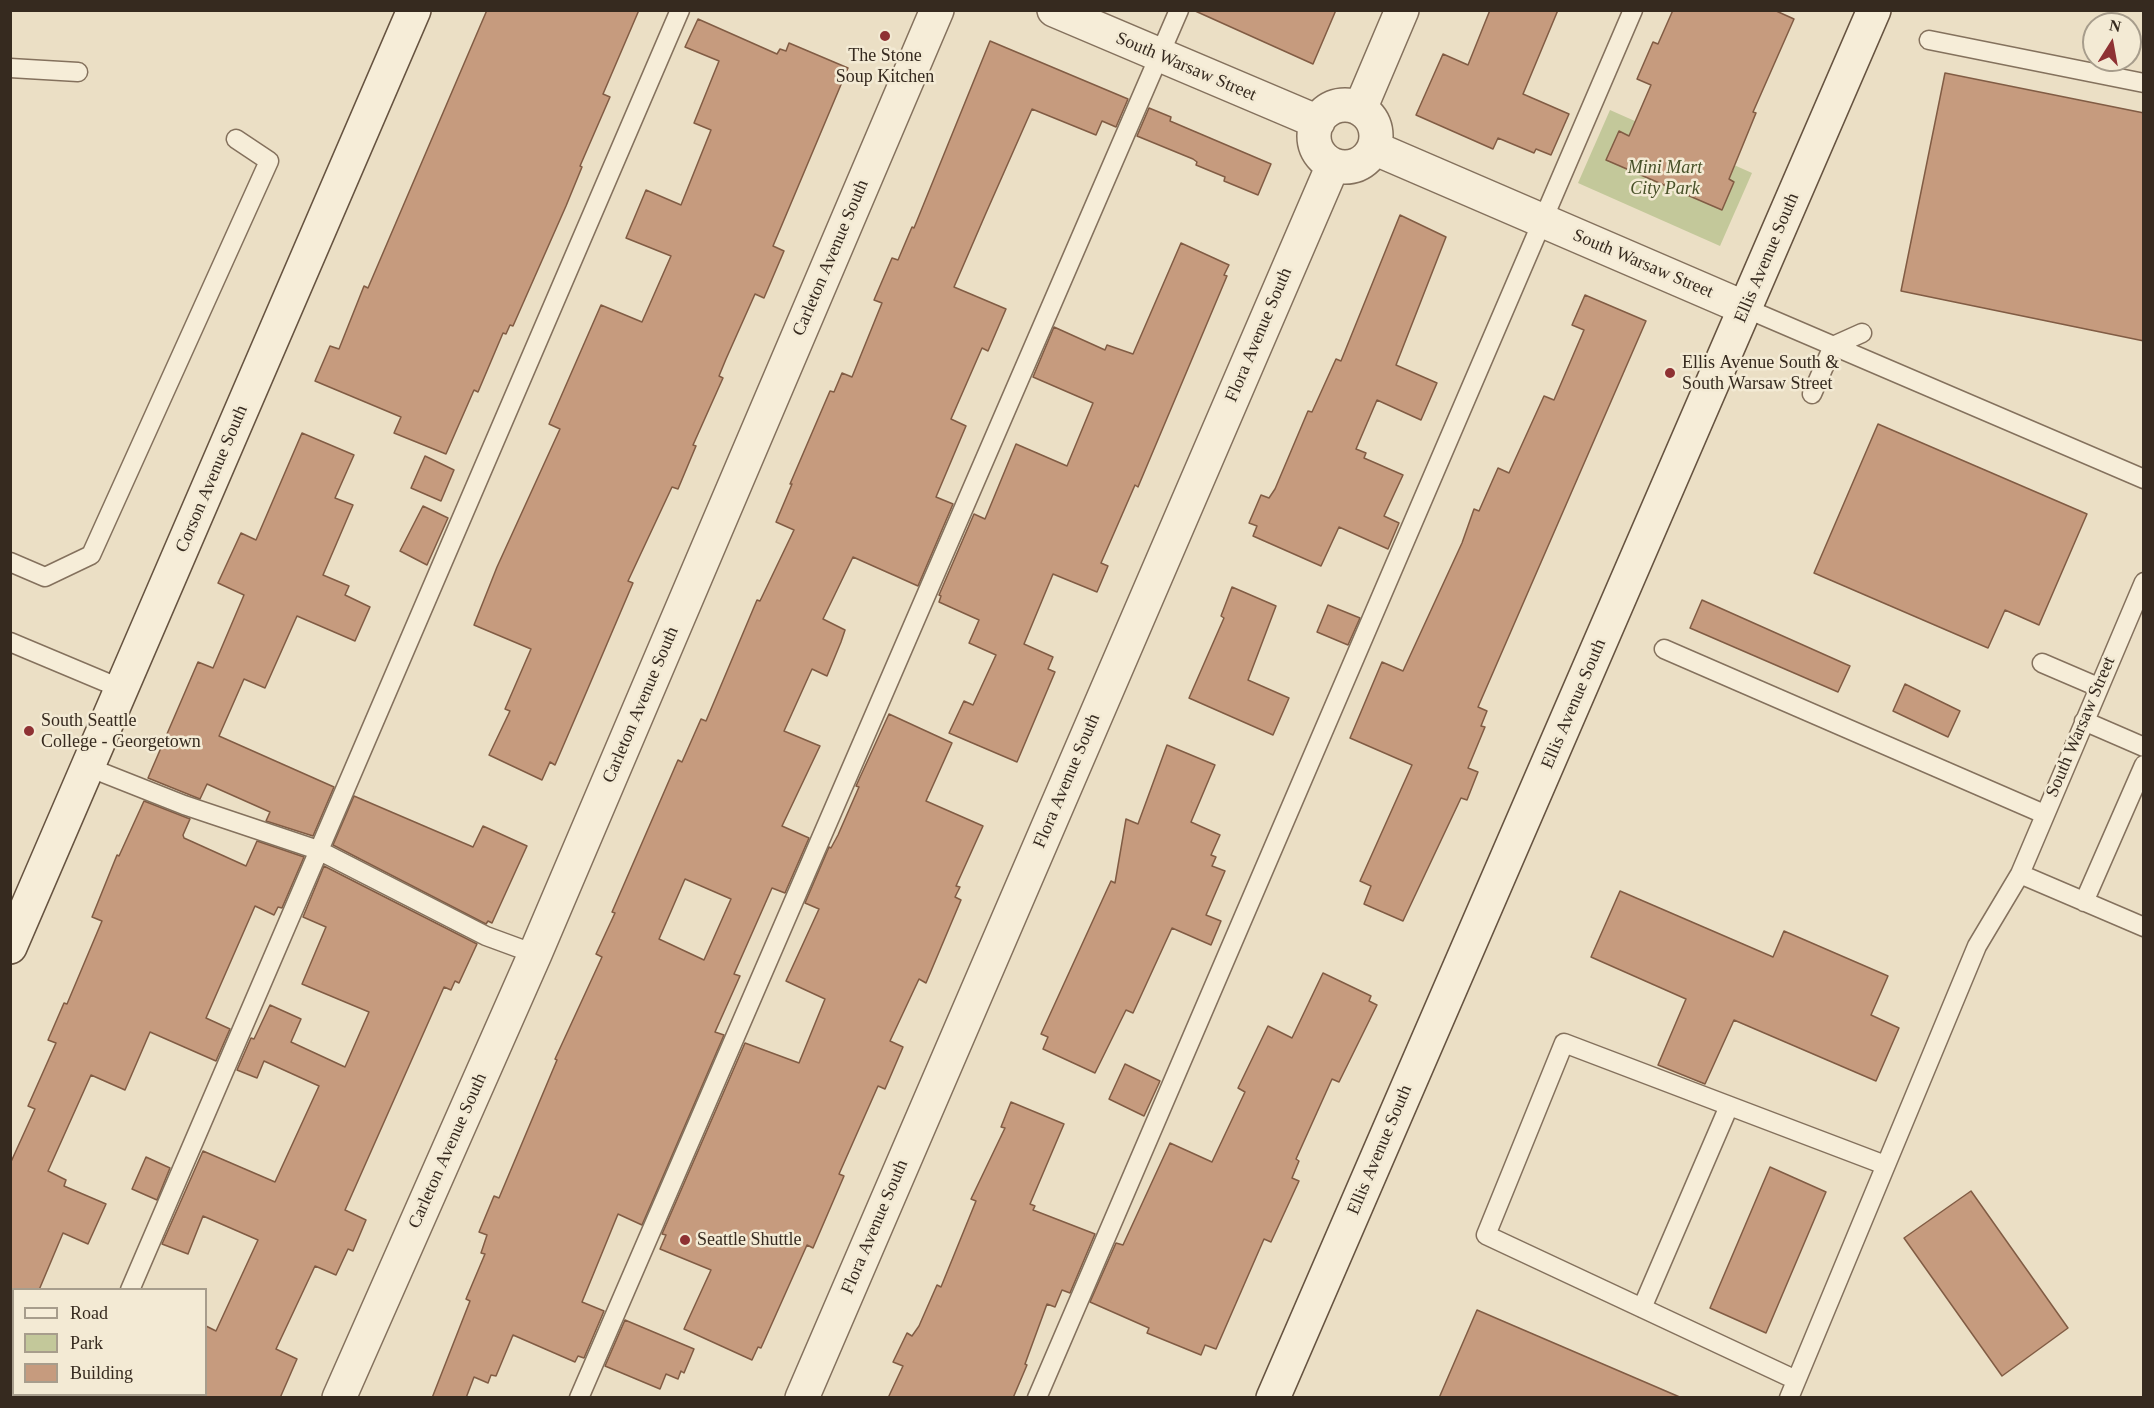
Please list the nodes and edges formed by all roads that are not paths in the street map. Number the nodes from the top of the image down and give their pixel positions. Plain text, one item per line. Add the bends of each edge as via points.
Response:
1 (414, 10) edge
2 (680, 10) edge
3 (937, 10) edge
4 (1054, 10) edge
5 (1179, 10) edge
6 (1402, 10) edge
7 (1633, 10) edge
8 (1874, 10) edge
9 (1929, 40) dead end
10 (1159, 57) junction
11 (10, 68) edge
12 (78, 72) dead end
13 (2144, 83) edge
14 (1360, 109) junction
15 (1318, 122) junction
16 (236, 139) dead end
17 (1374, 148) junction
18 (1333, 165) junction
19 (1543, 222) junction
20 (1745, 308) junction
21 (1862, 333) dead end
22 (1833, 346) junction
23 (1812, 394) dead end
24 (2144, 479) edge
25 (10, 562) edge
26 (2144, 582) edge
27 (10, 642) edge
28 (1665, 649) dead end
29 (2042, 663) dead end
30 (2098, 687) junction
31 (122, 689) junction
32 (2084, 721) junction
33 (2144, 747) edge
34 (2144, 765) edge
35 (88, 767) junction
36 (2044, 814) junction
37 (318, 850) junction
38 (2020, 874) junction
39 (2084, 902) junction
40 (2144, 927) edge
41 (10, 947) edge
42 (534, 954) junction
43 (1730, 1106) junction
44 (1885, 1165) junction
45 (131, 1288) edge
46 (1642, 1308) junction
47 (1796, 1380) junction
48 (339, 1398) edge
49 (579, 1398) edge
50 (802, 1398) edge
51 (1037, 1398) edge
52 (1273, 1398) edge
53 (1789, 1398) edge

1 - 31 street, Corson Avenue South
2 - 37 lane
3 - 42 street, Carleton Avenue South
4 - 10 street, South Warsaw Street
5 - 10 lane
6 - 14 street
7 - 19 lane
8 - 20 street, Ellis Avenue South
9 - 13 lane
10 - 15 street, South Warsaw Street
10 - 49 lane
11 - 12 lane
14 - 15 street via 1337,106
14 - 17 street via 1373,122
15 - 18 street via 1316,146 1320,155
16 - 25 lane via 269,161 91,555 45,577
17 - 18 street via 1356,166
17 - 19 street, South Warsaw Street
18 - 50 street, Flora Avenue South
19 - 20 street, South Warsaw Street
19 - 51 lane
20 - 22 lane, South Warsaw Street
20 - 52 street, Ellis Avenue South
21 - 22 lane
22 - 23 lane
22 - 24 lane, South Warsaw Street
26 - 30 lane, South Warsaw Street
27 - 31 lane
28 - 36 lane
29 - 30 lane
30 - 32 lane, South Warsaw Street
31 - 35 street, Corson Avenue South
32 - 33 lane
32 - 36 lane, South Warsaw Street
34 - 39 lane
35 - 37 lane via 184,805
35 - 41 street, Corson Avenue South
36 - 38 lane, South Warsaw Street
37 - 42 lane via 486,936
37 - 45 lane
38 - 39 lane
38 - 44 lane, South Warsaw Street via 1977,946
39 - 40 lane
42 - 48 street, Carleton Avenue South
43 - 44 lane
43 - 46 lane
43 - 46 lane via 1564,1043 1486,1235
44 - 47 lane, South Warsaw Street
46 - 47 lane
47 - 53 lane, South Warsaw Street

